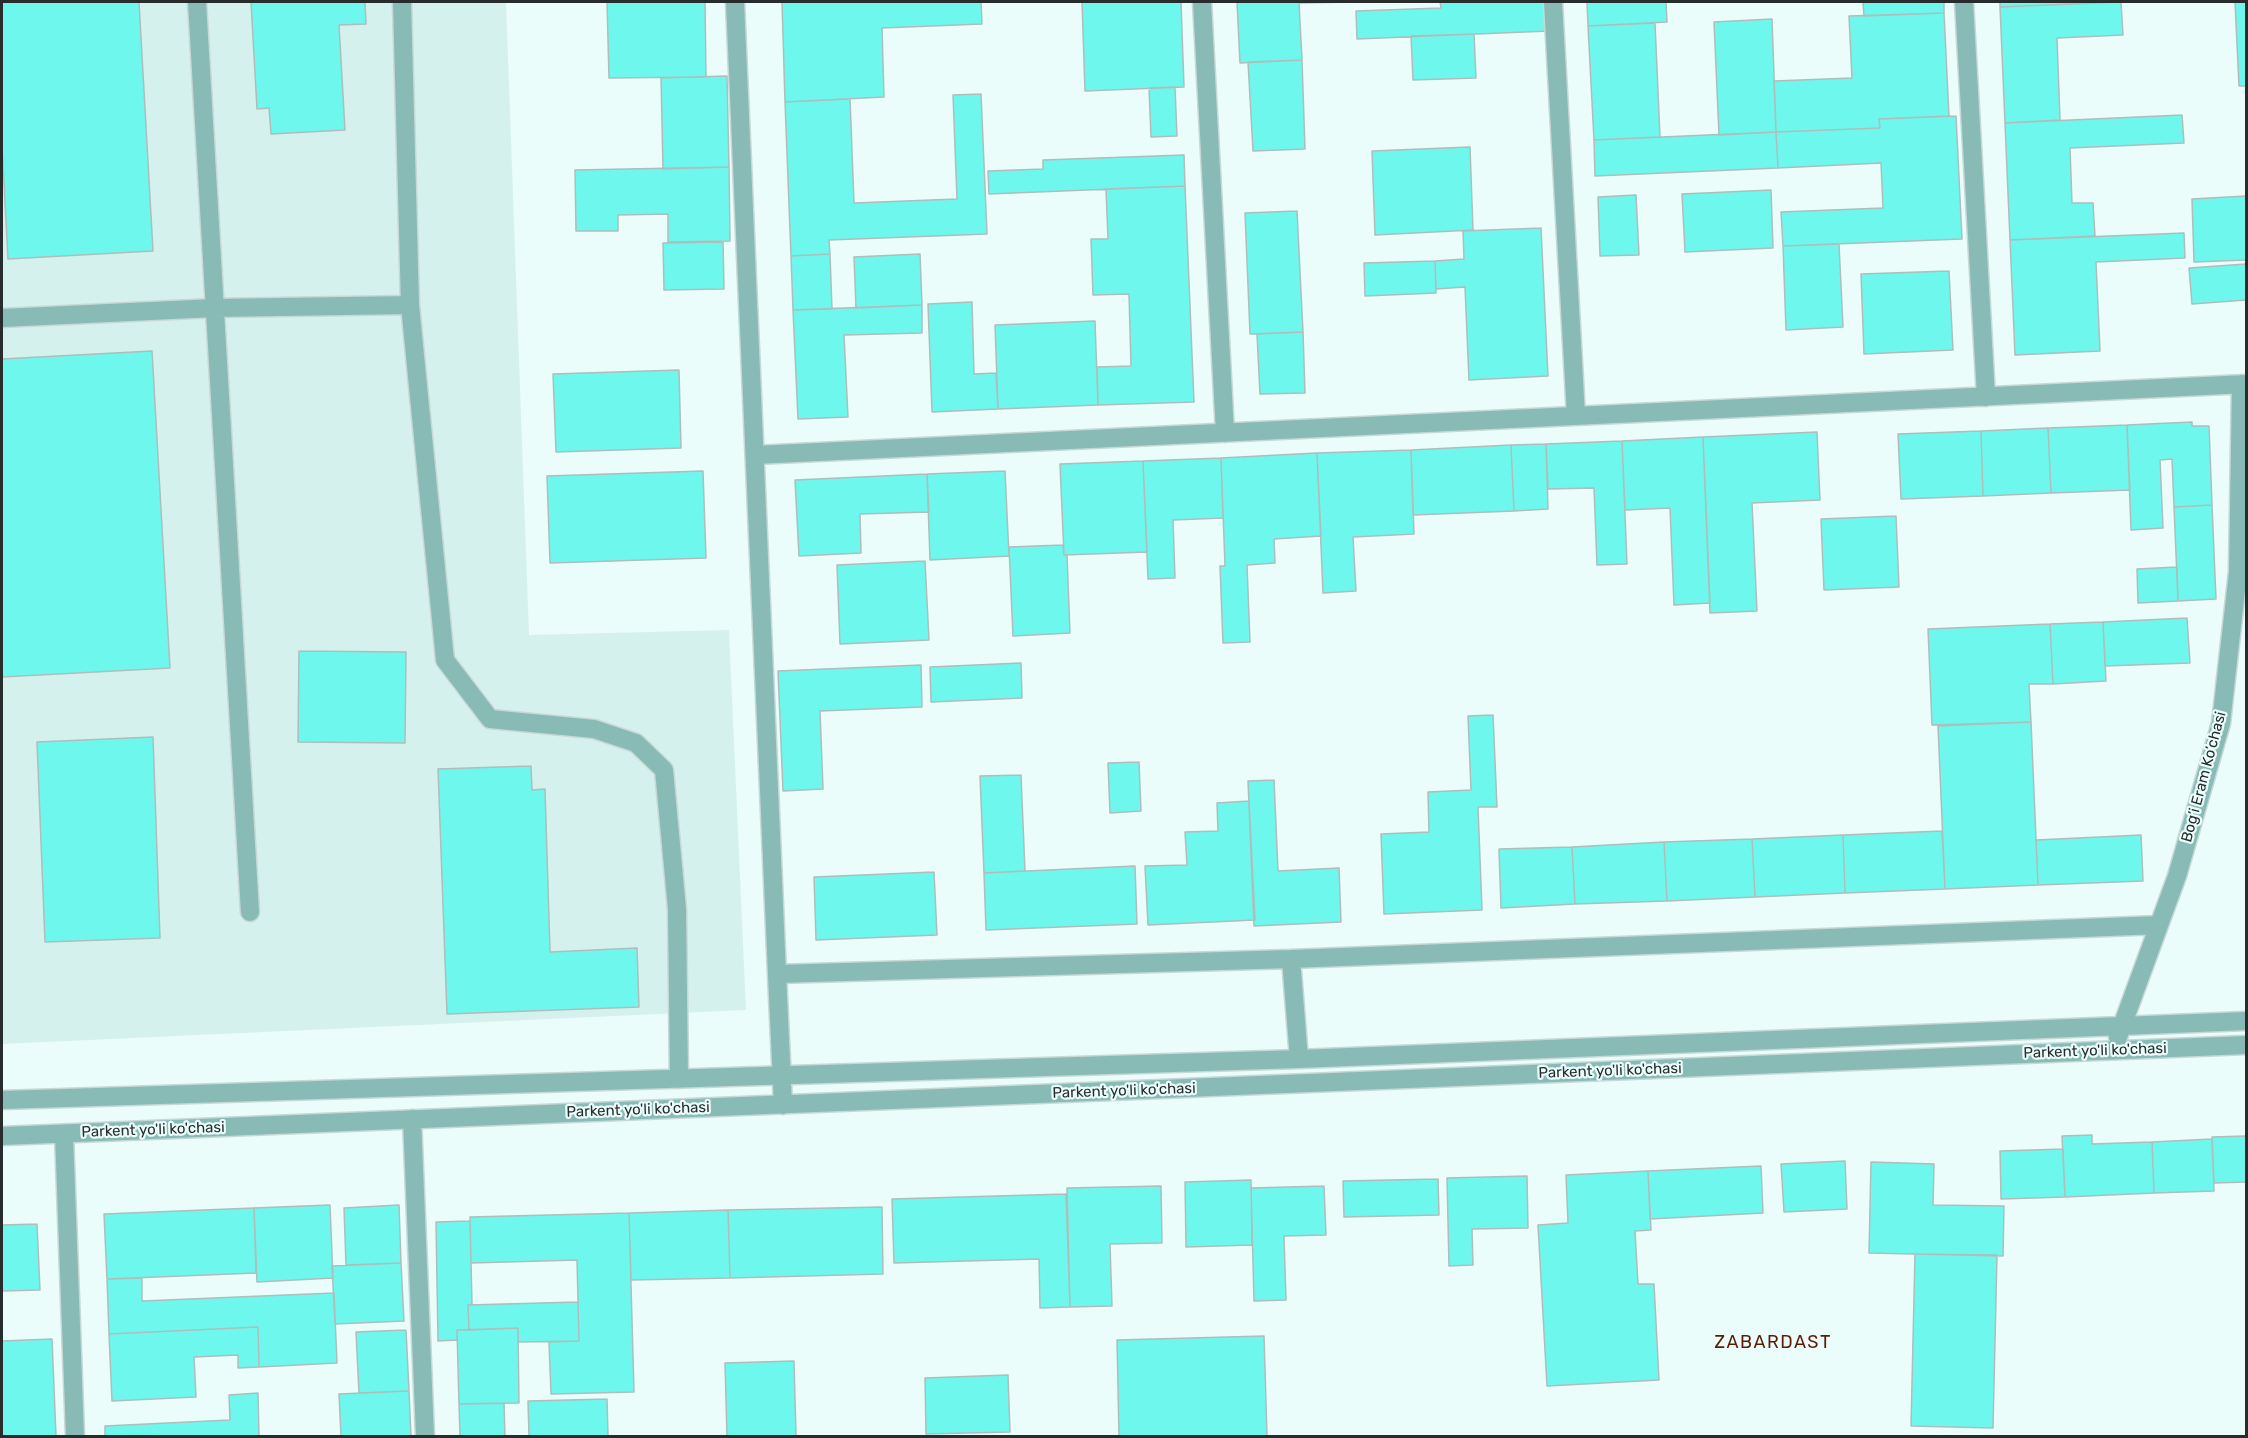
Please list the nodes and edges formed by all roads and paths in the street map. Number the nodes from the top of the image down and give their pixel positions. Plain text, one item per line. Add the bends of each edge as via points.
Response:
1 (197, 2) edge
2 (402, 2) edge
3 (735, 2) edge
4 (1202, 2) edge
5 (1553, 2) edge
6 (1964, 2) edge
7 (410, 305) junction
8 (215, 308) junction
9 (2, 318) edge
10 (2244, 384) edge
11 (1986, 397) junction
12 (1576, 416) junction
13 (1225, 433) junction
14 (755, 455) junction
15 (2242, 572) edge
16 (250, 912) dead end
17 (2159, 925) junction
18 (1291, 959) junction
19 (777, 974) junction
20 (2247, 1021) edge
21 (2121, 1026) junction
22 (2247, 1045) edge
23 (2114, 1050) junction
24 (1299, 1059) junction
25 (782, 1076) junction
26 (679, 1079) junction
27 (2, 1100) edge
28 (783, 1105) junction
29 (412, 1119) junction
30 (64, 1134) junction
31 (2, 1136) edge
32 (75, 1437) edge
33 (425, 1437) edge

1 - 8 street
2 - 7 street
3 - 14 street
4 - 13 street
5 - 12 street
6 - 11 street
7 - 8 street
7 - 26 street via 445,660 490,718 594,729 636,743 664,770 677,909
8 - 9 street
8 - 16 street
10 - 11 street
10 - 15 street, Bog’i Eram Ko’chasi
11 - 12 street
12 - 13 street
13 - 14 street
14 - 19 street
15 - 17 street, Bog’i Eram Ko’chasi via 2221,723
17 - 18 street
17 - 21 street, Bog’i Eram Ko’chasi
18 - 19 street
18 - 24 street
19 - 25 street
20 - 21 street, Parkent yo'li ko'chasi
21 - 23 street, Bog’i Eram Ko’chasi
21 - 24 street, Parkent yo'li ko'chasi
22 - 23 street, Parkent yo'li ko'chasi
23 - 28 street, Parkent yo'li ko'chasi
24 - 25 street, Parkent yo'li ko'chasi
25 - 26 street, Parkent yo'li ko'chasi
25 - 28 street
26 - 27 street, Parkent yo'li ko'chasi
28 - 29 street, Parkent yo'li ko'chasi
29 - 30 street, Parkent yo'li ko'chasi
29 - 33 street
30 - 31 street, Parkent yo'li ko'chasi
30 - 32 street

